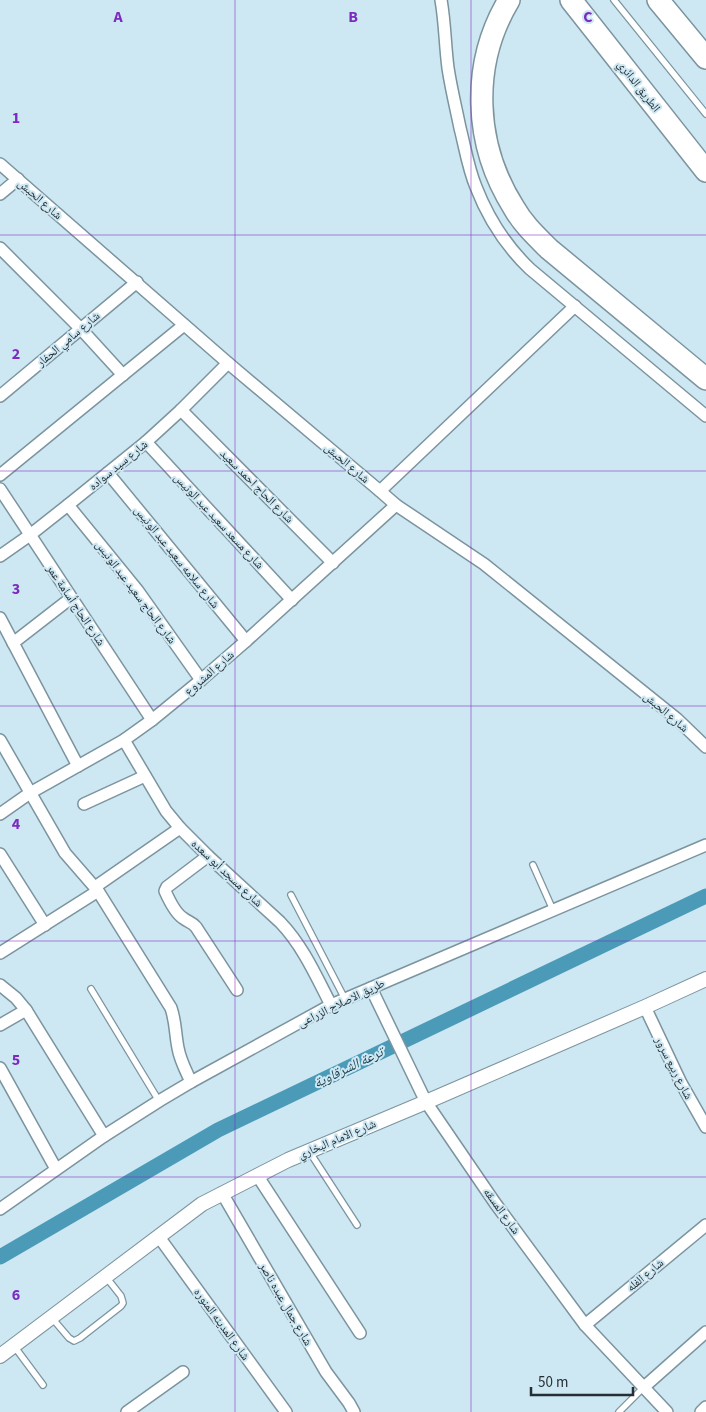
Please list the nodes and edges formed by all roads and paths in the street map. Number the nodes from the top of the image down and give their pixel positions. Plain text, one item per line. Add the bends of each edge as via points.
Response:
1 (441, 0) edge
2 (509, 0) edge
3 (571, 0) edge
4 (614, 0) edge
5 (658, 0) edge
6 (706, 58) edge
7 (706, 114) edge
8 (0, 164) edge
9 (706, 171) edge
10 (18, 179) junction
11 (0, 194) edge
12 (0, 248) edge
13 (137, 282) junction
14 (574, 306) junction
15 (184, 325) junction
16 (81, 329) junction
17 (228, 363) junction
18 (123, 375) junction
19 (706, 379) edge
20 (0, 396) edge
21 (181, 410) junction
22 (706, 416) edge
23 (146, 442) junction
24 (108, 473) junction
25 (0, 475) edge
26 (0, 489) edge
27 (380, 491) junction
28 (68, 505) junction
29 (396, 505) junction
30 (30, 535) junction
31 (0, 556) edge
32 (333, 563) junction
33 (71, 598) junction
34 (292, 600) junction
35 (0, 618) edge
36 (246, 641) junction
37 (13, 644) junction
38 (201, 680) junction
39 (152, 720) junction
40 (0, 740) edge
41 (124, 740) junction
42 (706, 747) edge
43 (78, 766) junction
44 (145, 776) junction
45 (30, 793) junction
46 (84, 804) dead end
47 (0, 814) edge
48 (180, 828) junction
49 (706, 845) edge
50 (0, 854) edge
51 (208, 856) junction
52 (533, 865) dead end
53 (96, 889) junction
54 (291, 895) dead end
55 (553, 910) junction
56 (45, 925) junction
57 (0, 953) edge
58 (706, 979) edge
59 (0, 985) edge
60 (371, 988) junction
61 (92, 989) dead end
62 (237, 990) dead end
63 (345, 999) junction
64 (331, 1005) junction
65 (645, 1008) junction
66 (26, 1010) junction
67 (0, 1025) edge
68 (0, 1068) edge
69 (191, 1082) junction
70 (4, 1085) edge
71 (159, 1101) junction
72 (426, 1102) junction
73 (706, 1127) edge
74 (104, 1136) junction
75 (309, 1151) junction
76 (56, 1169) junction
77 (257, 1175) junction
78 (222, 1193) junction
79 (0, 1208) edge
80 (706, 1225) edge
81 (357, 1226) dead end
82 (159, 1237) junction
83 (106, 1277) junction
84 (52, 1318) junction
85 (585, 1325) junction
86 (706, 1332) edge
87 (360, 1333) dead end
88 (14, 1346) junction
89 (0, 1356) edge
90 (183, 1372) dead end
91 (43, 1385) dead end
92 (644, 1387) junction
93 (706, 1407) edge
94 (127, 1412) edge
95 (286, 1412) edge
96 (354, 1412) edge
97 (619, 1412) edge
98 (666, 1412) edge
99 (701, 1412) edge

1 - 14 street via 448,70 475,186 515,255
2 - 19 highway via 492,34 482,85 485,137 491,163 502,187 514,210 549,249
3 - 9 highway, الطريق الدائري
4 - 7 lane
5 - 6 highway
8 - 10 street, شارع الحبش
10 - 11 street
10 - 13 street, شارع الحبش
12 - 16 street
13 - 15 street, شارع الحبش
13 - 16 street, شارع سامي الحفار
14 - 22 street
14 - 27 street
15 - 17 street, شارع الحبش
15 - 18 street
16 - 18 street
16 - 20 street, شارع سامي الحفار
17 - 21 street, شارع سيد سواده
17 - 27 street, شارع الحبش
18 - 25 street
21 - 23 street, شارع سيد سواده
21 - 32 street, شارع الحاج احمد سعيد
23 - 24 street, شارع سيد سواده
23 - 34 street, شارع مسعد سعيد عبد الونيس
24 - 28 street, شارع سيد سواده
24 - 36 street, شارع سلامه سعيد عبد الونيس
26 - 30 street, شارع الحاج أسامة عمر
27 - 29 street, شارع الحبش
28 - 30 street, شارع سيد سواده
28 - 38 street, شارع الحاج سعيد عبد الونيس via 138,591
29 - 32 street, شارع المشروع
29 - 42 street, شارع الحبش via 484,564 677,719
30 - 31 street, شارع سيد سواده
30 - 33 street, شارع الحاج أسامة عمر
32 - 34 street, شارع المشروع
33 - 37 street
33 - 39 street, شارع الحاج أسامة عمر
34 - 36 street, شارع المشروع
35 - 37 street
36 - 38 street, شارع المشروع
37 - 43 street
38 - 39 street, شارع المشروع
39 - 41 street, شارع المشروع
40 - 45 street
41 - 43 street, شارع المشروع
41 - 44 street, شارع مسجد أبو سعده
43 - 45 street, شارع المشروع
44 - 46 street
44 - 48 street, شارع مسجد أبو سعده
45 - 47 street, شارع المشروع
45 - 53 street via 65,852
48 - 51 street, شارع مسجد أبو سعده
48 - 53 street
49 - 55 street, طريق الاصلاح الزراعى
50 - 56 street
51 - 62 street via 165,891 178,915 196,927
51 - 64 street, شارع مسجد أبو سعده via 290,932
52 - 55 lane
53 - 56 street
53 - 69 street via 171,1008 176,1021 178,1048
54 - 63 lane
55 - 60 street, طريق الاصلاح الزراعى
56 - 57 street
58 - 65 street, شارع الامام البخاري
59 - 66 street
60 - 63 street, طريق الاصلاح الزراعى
60 - 72 street, شارع المسقه
61 - 71 lane
63 - 64 street, طريق الاصلاح الزراعى
64 - 69 street, طريق الاصلاح الزراعى
65 - 72 street, شارع الامام البخاري
65 - 73 street, شارع ربيع سرور
66 - 67 street
66 - 74 street
68 - 70 street
69 - 71 street, طريق الاصلاح الزراعى
70 - 76 street
71 - 74 street, طريق الاصلاح الزراعى
72 - 75 street, شارع الامام البخاري
72 - 85 street, شارع المسقه
74 - 76 street, طريق الاصلاح الزراعى
75 - 77 street, شارع الامام البخاري
75 - 81 lane
76 - 79 street, طريق الاصلاح الزراعى
77 - 78 street, شارع الامام البخاري
77 - 87 street
78 - 82 street, شارع الامام البخاري
78 - 96 street, شارع جمال عبده ناصر via 326,1372
80 - 85 street, شارع الفله
82 - 83 street, شارع الامام البخاري
82 - 95 street, شارع المدينه المنوره
83 - 84 street, شارع الامام البخاري
83 - 84 lane via 123,1303 80,1338 71,1340
84 - 88 street, شارع الامام البخاري
85 - 92 street, شارع المسقه
86 - 92 street
88 - 89 street, شارع الامام البخاري
88 - 91 lane
90 - 94 street
92 - 97 lane
92 - 98 street, شارع المسقه
93 - 99 street

